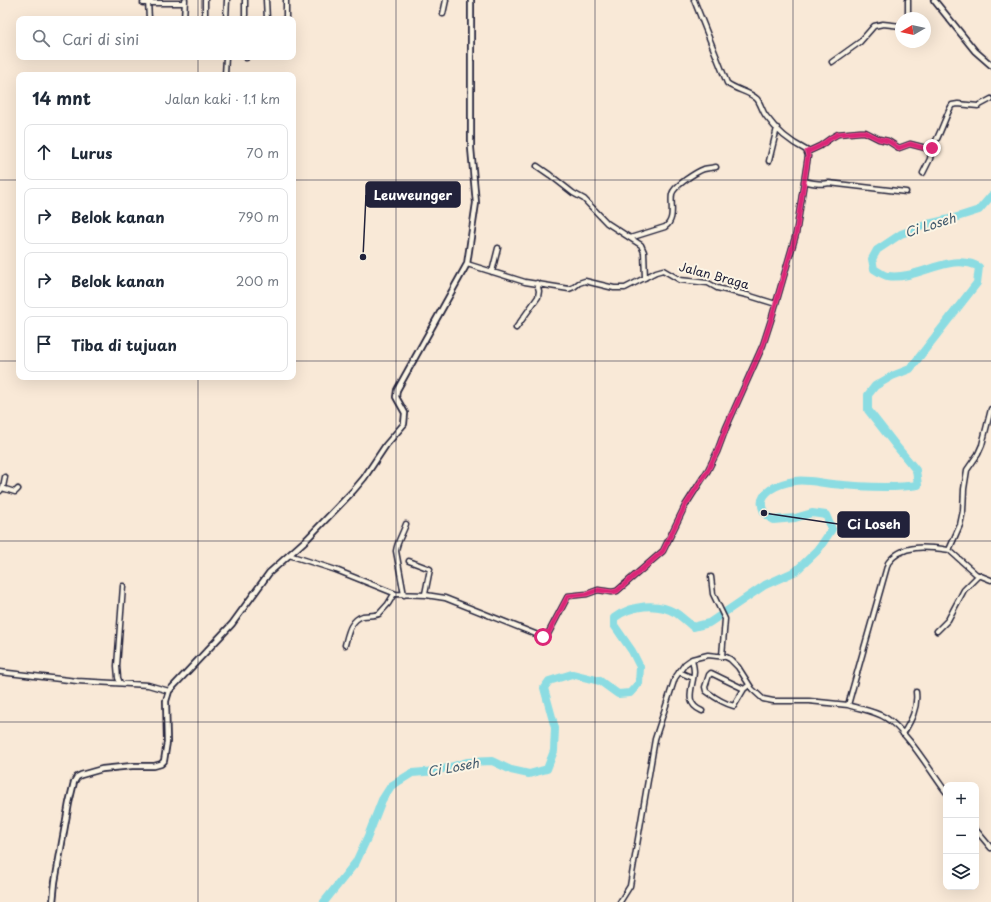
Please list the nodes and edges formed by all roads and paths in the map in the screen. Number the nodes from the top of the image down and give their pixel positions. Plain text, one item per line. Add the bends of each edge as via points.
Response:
1 (205, 0) edge
2 (227, 0) edge
3 (245, 0) edge
4 (266, 0) edge
5 (286, 0) edge
6 (446, 0) edge
7 (471, 0) edge
8 (694, 0) edge
9 (908, 0) edge
10 (934, 0) edge
11 (148, 1) edge
12 (185, 2) edge
13 (143, 3) dead end
14 (908, 12) edge
15 (443, 14) dead end
16 (149, 16) edge
17 (184, 16) edge
18 (205, 16) edge
19 (226, 16) edge
20 (245, 16) edge
21 (267, 16) edge
22 (286, 16) edge
23 (895, 25) edge
24 (226, 60) edge
25 (832, 62) dead end
26 (991, 65) edge
27 (225, 72) edge
28 (991, 99) edge
29 (777, 128) junction
30 (932, 148) junction
31 (807, 152) junction
32 (769, 161) dead end
33 (536, 166) dead end
34 (716, 167) dead end
35 (923, 173) dead end
36 (804, 181) junction
37 (906, 192) dead end
38 (630, 238) junction
39 (498, 248) dead end
40 (467, 264) junction
41 (492, 272) junction
42 (645, 278) junction
43 (537, 283) junction
44 (776, 304) junction
45 (516, 328) dead end
46 (991, 409) edge
47 (5, 477) dead end
48 (18, 489) dead end
49 (1, 490) edge
50 (406, 524) dead end
51 (949, 550) junction
52 (289, 555) junction
53 (409, 561) dead end
54 (979, 575) junction
55 (711, 578) dead end
56 (991, 580) edge
57 (123, 586) dead end
58 (398, 594) junction
59 (425, 594) junction
60 (938, 631) dead end
61 (346, 646) dead end
62 (722, 656) junction
63 (692, 659) junction
64 (0, 672) edge
65 (678, 672) junction
66 (693, 678) junction
67 (120, 683) junction
68 (749, 685) junction
69 (744, 689) junction
70 (169, 691) junction
71 (916, 692) dead end
72 (848, 705) junction
73 (702, 711) dead end
74 (903, 734) junction
75 (943, 788) edge
76 (979, 834) edge
77 (991, 848) edge
78 (53, 902) edge
79 (620, 902) edge

1 - 18 street
2 - 19 street
3 - 20 street
4 - 21 street
5 - 22 street
6 - 15 street
7 - 40 street via 471,148 476,203
8 - 29 street via 726,83 753,96 765,116
9 - 14 street
10 - 26 street via 975,51
11 - 12 street
11 - 13 street
11 - 16 street
12 - 17 street
23 - 25 street via 874,26 860,42
24 - 27 street
28 - 30 street via 978,106 952,105
29 - 31 street
29 - 32 street
30 - 31 street via 910,144 899,148 888,141 860,132 838,134
30 - 35 street
31 - 36 street
33 - 38 street via 572,193 584,198 607,223
34 - 38 street via 694,175 674,191 672,217 666,227
36 - 37 street
36 - 44 street via 796,234
38 - 42 street via 641,245
39 - 41 street
40 - 41 street, Jalan Braga
40 - 52 street via 396,390 396,397 405,413 404,424 353,491
41 - 43 street, Jalan Braga
42 - 43 street, Jalan Braga via 619,288 585,281 569,289
42 - 44 street, Jalan Braga via 663,270 680,280 708,283 716,288
43 - 45 street via 538,297
44 - 59 street via 763,345 708,470 685,506 663,551 620,589 568,596 548,634 543,637 445,598
46 - 51 street via 982,445 967,470 960,525
47 - 49 street
48 - 49 street via 14,492
50 - 58 street via 396,546
51 - 54 street
51 - 72 street via 910,548 888,563
52 - 58 street
52 - 70 street via 265,578 232,624
53 - 59 street via 430,569
54 - 56 street
54 - 60 street via 964,590 948,620
55 - 62 street via 713,594 724,615
57 - 67 street via 116,666
58 - 59 street
58 - 61 street via 380,614 363,616 355,620 349,631
62 - 63 street via 708,655
62 - 68 street via 730,659 738,667
63 - 65 street
63 - 66 street
64 - 67 street
65 - 66 street
65 - 79 street via 656,739 630,886
66 - 73 street via 690,699 692,705
67 - 70 street via 148,685
68 - 69 street
68 - 72 street via 763,699
69 - 69 street via 732,706 706,692 705,687 711,673
70 - 78 street via 166,701 167,742 164,761 161,764 102,769 81,775 74,782 54,882
71 - 74 street via 917,704
72 - 74 street via 885,717
74 - 75 street
76 - 77 street

